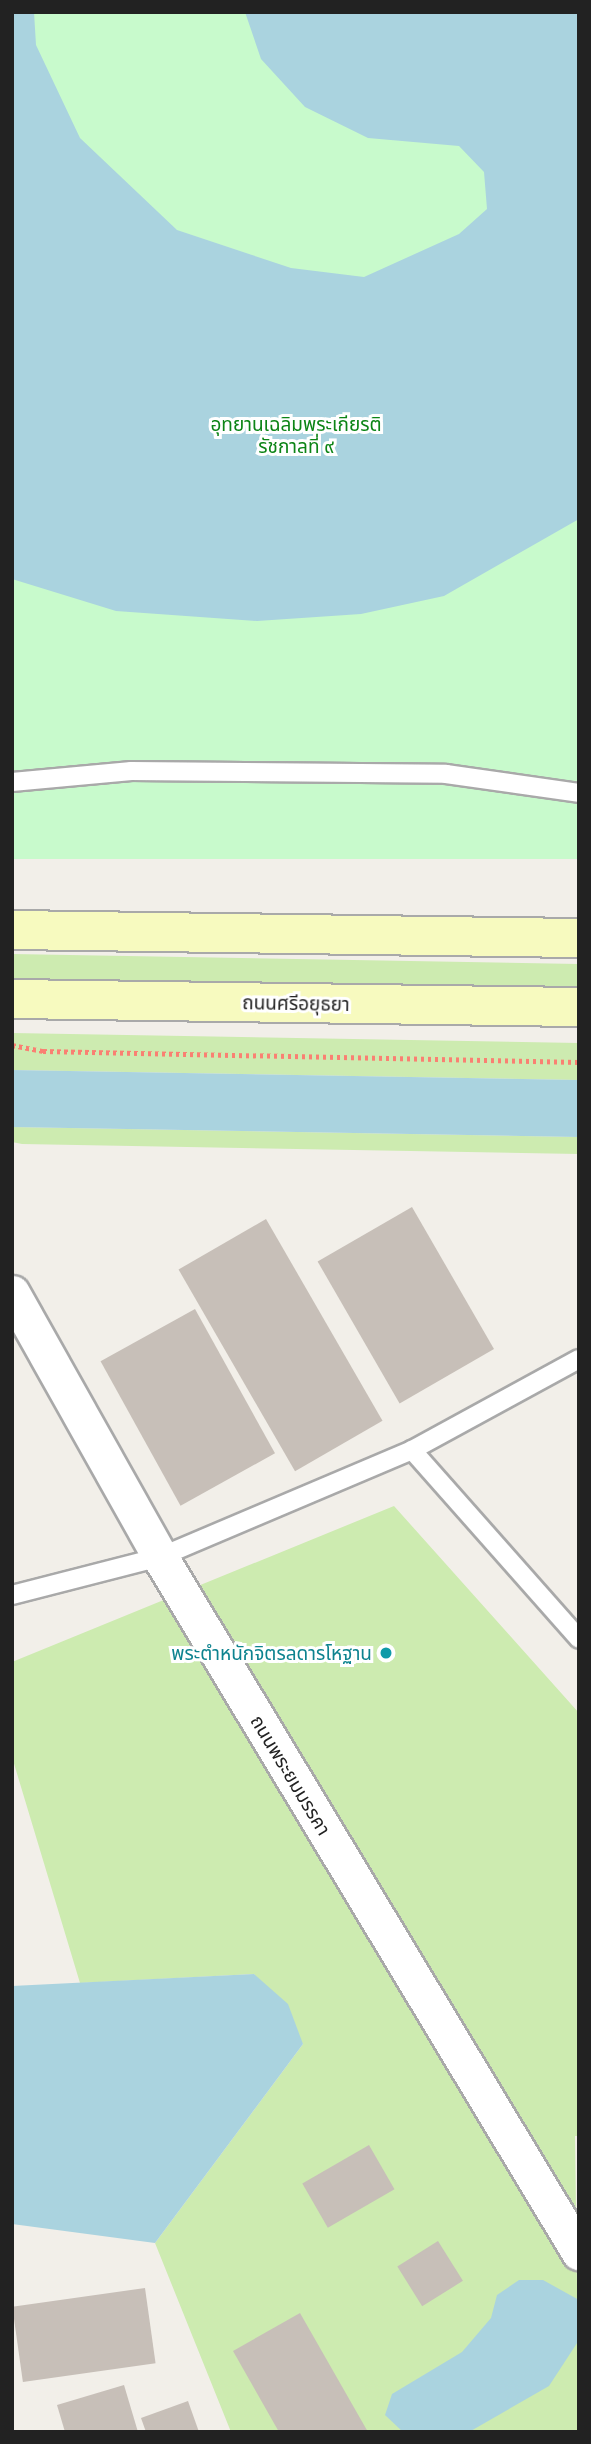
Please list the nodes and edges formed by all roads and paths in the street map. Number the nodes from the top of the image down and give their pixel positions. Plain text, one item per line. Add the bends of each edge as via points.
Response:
1 (12, 782) edge
2 (579, 793) edge
3 (12, 930) edge
4 (579, 937) edge
5 (12, 999) edge
6 (579, 1007) edge
7 (12, 1045) edge
8 (579, 1062) edge
9 (12, 1293) edge
10 (579, 1359) edge
11 (412, 1450) junction
12 (160, 1557) junction
13 (12, 1595) edge
14 (579, 1639) edge
15 (574, 2236) edge

1 - 2 lane via 131,771 446,774
3 - 4 main road
5 - 6 main road, ถนนศรีอยุธยา
7 - 8 path via 43,1051
9 - 12 street, ถนนพระยมมรรคา
10 - 11 lane
11 - 12 lane
11 - 14 lane
12 - 13 lane
12 - 15 street, ถนนพระยมมรรคา

